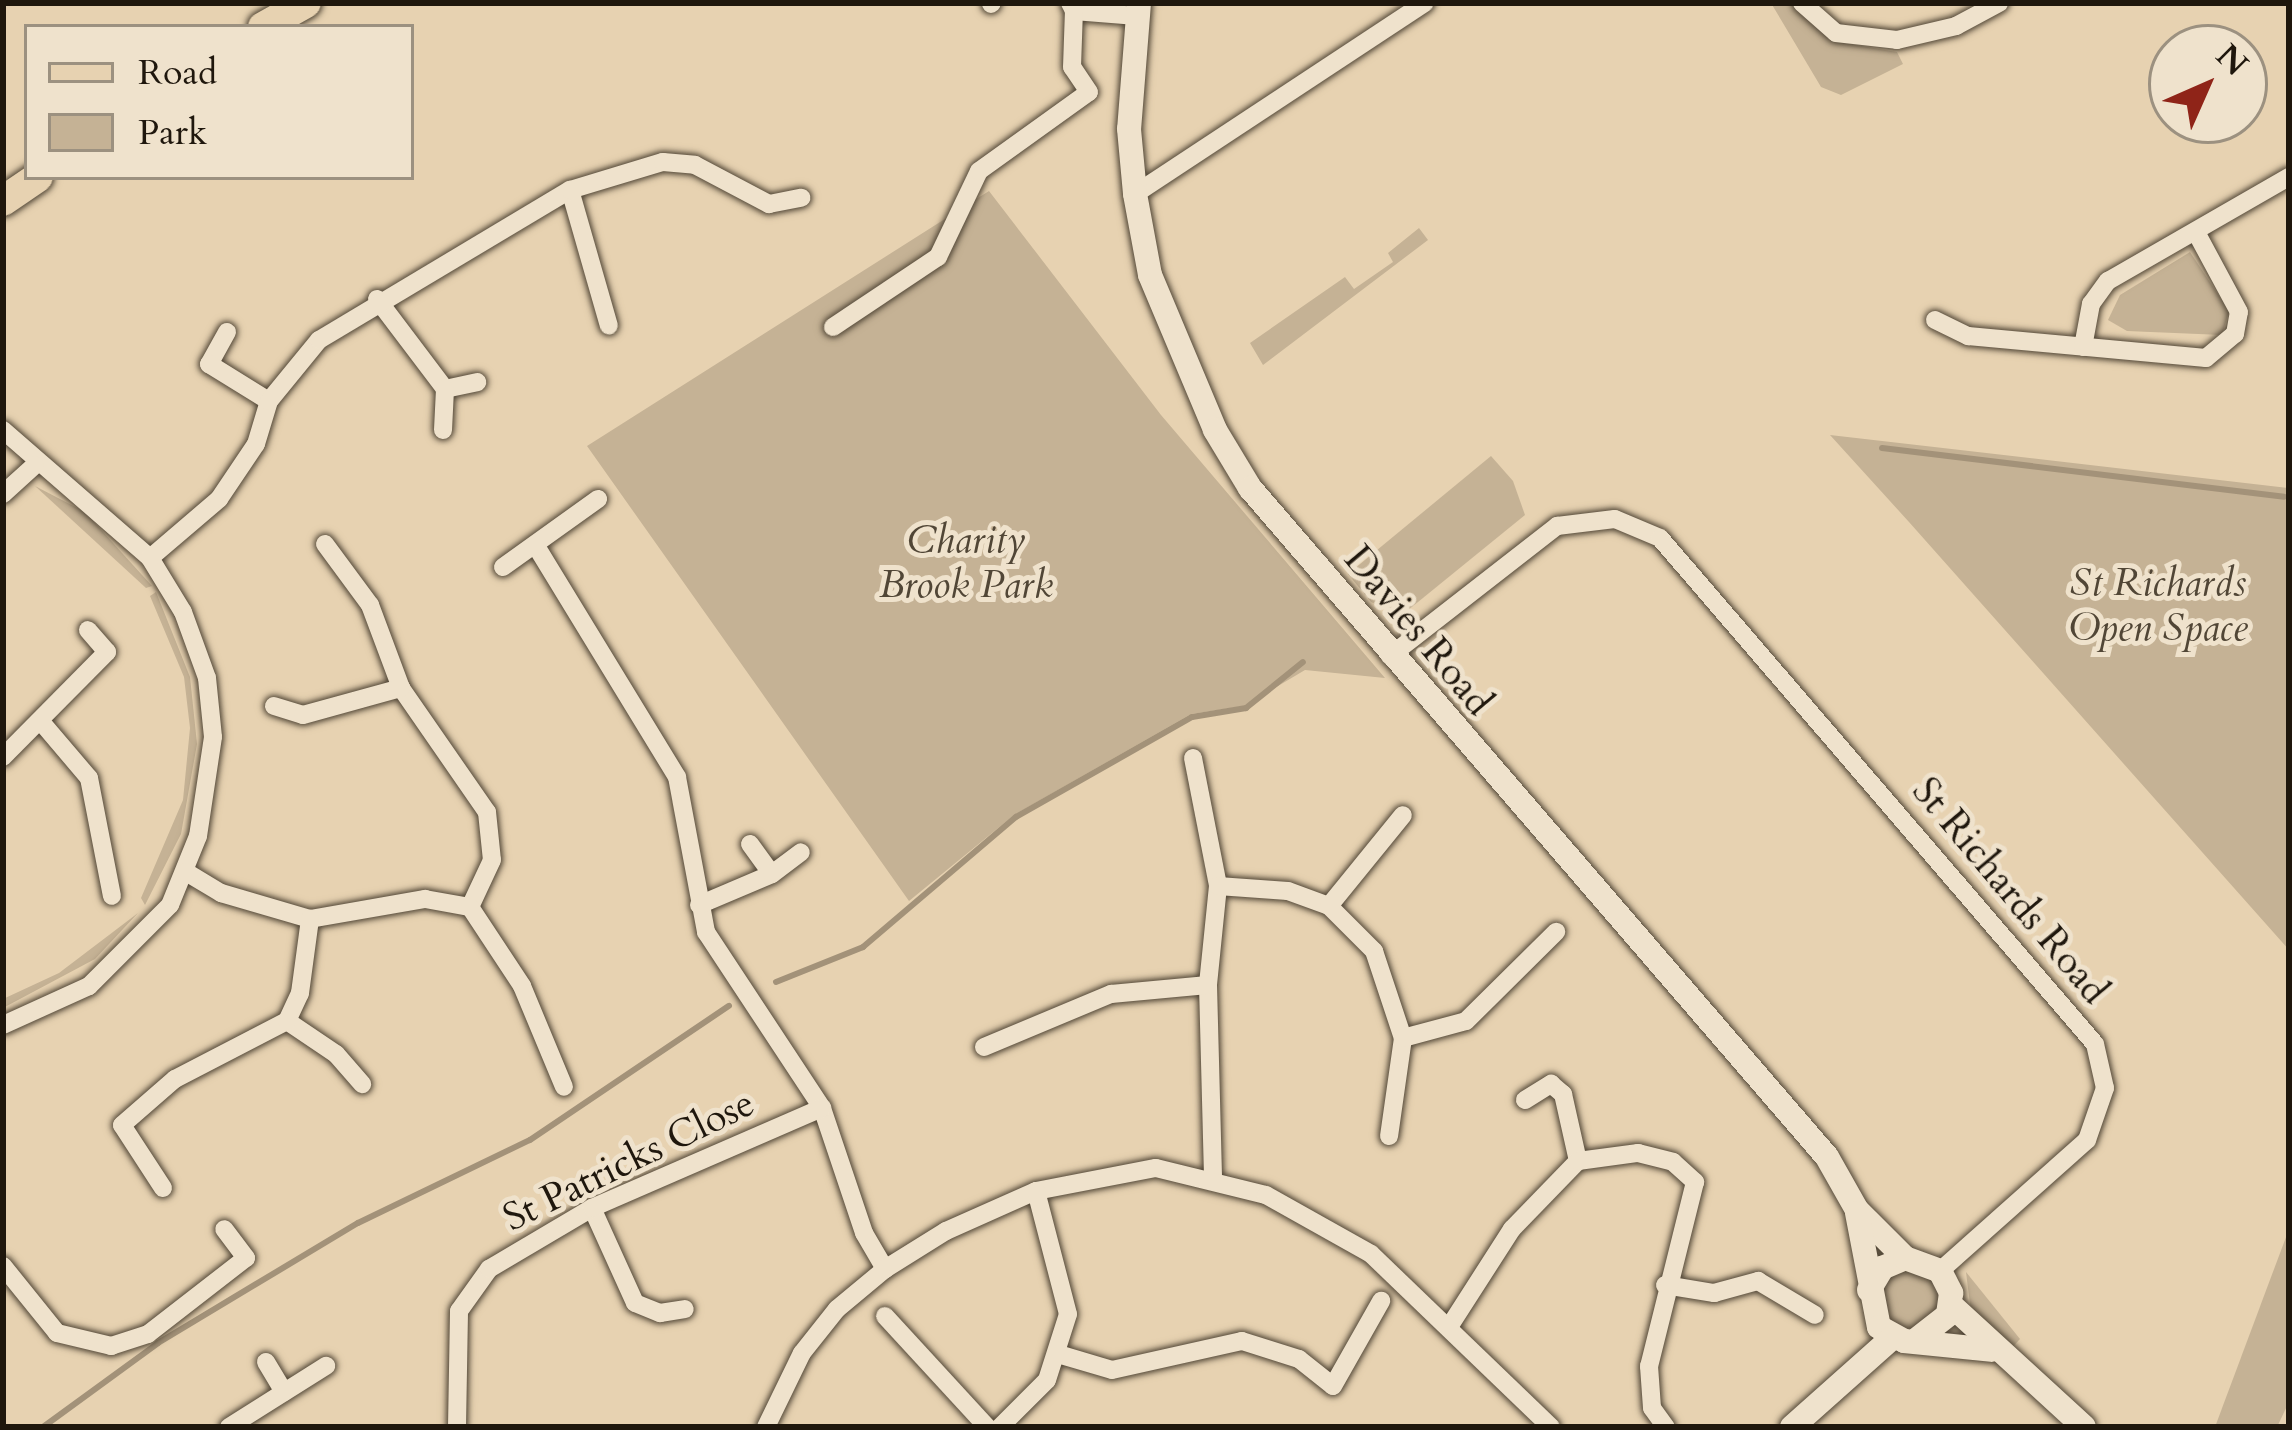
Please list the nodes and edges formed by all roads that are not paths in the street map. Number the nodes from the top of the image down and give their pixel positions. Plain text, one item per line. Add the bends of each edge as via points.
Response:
1 (306, 3) edge
2 (1425, 3) edge
3 (1802, 3) edge
4 (1999, 3) edge
5 (1072, 7) edge
6 (1138, 9) edge
7 (268, 24) edge
8 (2289, 177) edge
9 (34, 180) edge
10 (570, 190) junction
11 (1135, 194) junction
12 (801, 198) dead end
13 (3, 201) edge
14 (2196, 232) junction
15 (377, 299) junction
16 (1935, 320) dead end
17 (608, 326) dead end
18 (832, 327) dead end
19 (227, 332) dead end
20 (2083, 347) junction
21 (477, 382) dead end
22 (445, 389) junction
23 (269, 401) junction
24 (3, 430) edge
25 (443, 430) dead end
26 (35, 465) junction
27 (3, 494) edge
28 (598, 499) dead end
29 (325, 544) dead end
30 (536, 546) junction
31 (150, 558) junction
32 (503, 568) dead end
33 (88, 630) dead end
34 (1390, 656) junction
35 (401, 688) junction
36 (274, 706) dead end
37 (43, 724) junction
38 (3, 757) edge
39 (1193, 758) dead end
40 (1403, 815) dead end
41 (750, 844) dead end
42 (801, 852) dead end
43 (186, 872) junction
44 (772, 874) junction
45 (1218, 886) junction
46 (112, 896) dead end
47 (699, 905) junction
48 (1328, 906) junction
49 (470, 907) junction
50 (310, 919) junction
51 (1556, 932) dead end
52 (1208, 985) junction
53 (287, 1021) junction
54 (3, 1025) edge
55 (1403, 1038) junction
56 (984, 1047) dead end
57 (362, 1084) dead end
58 (564, 1087) dead end
59 (1525, 1100) dead end
60 (822, 1108) junction
61 (1389, 1136) dead end
62 (1578, 1161) junction
63 (1213, 1177) junction
64 (163, 1188) dead end
65 (1036, 1191) junction
66 (592, 1208) junction
67 (1857, 1210) junction
68 (224, 1228) dead end
69 (1905, 1258) junction
70 (3, 1266) edge
71 (885, 1269) junction
72 (1940, 1271) junction
73 (1665, 1285) junction
74 (1869, 1290) junction
75 (1381, 1301) dead end
76 (1951, 1305) junction
77 (685, 1309) dead end
78 (1815, 1315) dead end
79 (885, 1316) dead end
80 (1874, 1319) junction
81 (1450, 1324) junction
82 (1904, 1339) junction
83 (1992, 1350) junction
84 (1058, 1354) junction
85 (266, 1362) dead end
86 (326, 1366) dead end
87 (1865, 1366) junction
88 (284, 1392) junction
89 (229, 1427) edge
90 (457, 1427) edge
91 (766, 1427) edge
92 (987, 1427) edge
93 (1000, 1427) edge
94 (1551, 1427) edge
95 (1666, 1427) edge
96 (1792, 1427) edge
97 (2084, 1427) edge

1 - 7 main road
2 - 11 street
3 - 4 street via 1836,33 1897,40 1956,26
5 - 6 street
5 - 18 street via 1072,67 1089,92 980,171 938,257
6 - 11 street, Davies Road via 1129,129
8 - 14 street
9 - 13 main road
10 - 12 street via 663,162 695,165 769,204
10 - 15 street
10 - 17 street
11 - 34 street, Davies Road via 1150,275 1215,430 1250,488
14 - 20 street via 2098,291
14 - 20 street via 2235,299 2237,325 2228,341 2195,358
15 - 22 street
15 - 23 street via 319,340
16 - 20 street via 1968,336
19 - 23 street via 209,364
21 - 22 street
22 - 25 street
23 - 31 street via 256,444 219,499
24 - 26 street
26 - 27 street
26 - 31 street via 116,522
28 - 30 street
29 - 35 street via 370,605
30 - 32 street
30 - 47 street via 677,777
31 - 43 street via 183,612 212,718 207,798
33 - 37 street via 107,652
34 - 67 street, Davies Road via 1827,1156
34 - 72 street, St Richards Road via 1557,526 1615,519 1643,527 1678,558 2096,1043 2105,1088 2087,1140
35 - 36 street via 302,716
35 - 49 street via 493,828 492,860
37 - 38 street
37 - 46 street via 88,778
39 - 45 street
40 - 48 street
41 - 44 street
42 - 44 street
43 - 50 street via 221,893
43 - 54 street via 170,905 89,986
44 - 47 street
45 - 48 street via 1288,891
45 - 52 street
47 - 60 street via 706,932
48 - 55 street via 1382,964
49 - 50 street via 424,899
49 - 58 street via 522,986
50 - 53 street
51 - 55 street via 1466,1021
52 - 56 street via 1111,994
52 - 63 street
53 - 57 street
53 - 64 street via 175,1079 122,1125
55 - 61 street
59 - 62 street via 1551,1084 1563,1094
60 - 66 street, St Patricks Close
60 - 71 street via 864,1233
62 - 73 street via 1656,1155 1691,1174
62 - 81 street via 1512,1229
63 - 65 street via 1116,1171
63 - 81 street via 1265,1195 1371,1254
65 - 71 street
65 - 84 street via 1065,1286
66 - 77 street via 635,1303 660,1313
66 - 90 street, St Patricks Close via 505,1258 465,1298 458,1311
67 - 69 street, Davies Road
67 - 74 street, Davies Road
68 - 70 street via 246,1258 148,1334 111,1346 57,1333
69 - 72 street, Davies Road
69 - 74 street via 1882,1268
71 - 91 street via 837,1309 802,1353
72 - 76 street
73 - 78 street via 1714,1293 1758,1281
73 - 95 street via 1649,1366 1652,1408
74 - 80 street, Davies Road
75 - 84 street via 1333,1386 1299,1359 1242,1341 1112,1370
76 - 82 street via 1936,1332
76 - 83 street
79 - 92 street
80 - 82 street
80 - 87 street
81 - 94 street
82 - 83 street
82 - 87 street
83 - 97 street
84 - 93 street via 1039,1393
85 - 88 street
86 - 88 street
87 - 96 street
88 - 89 street

